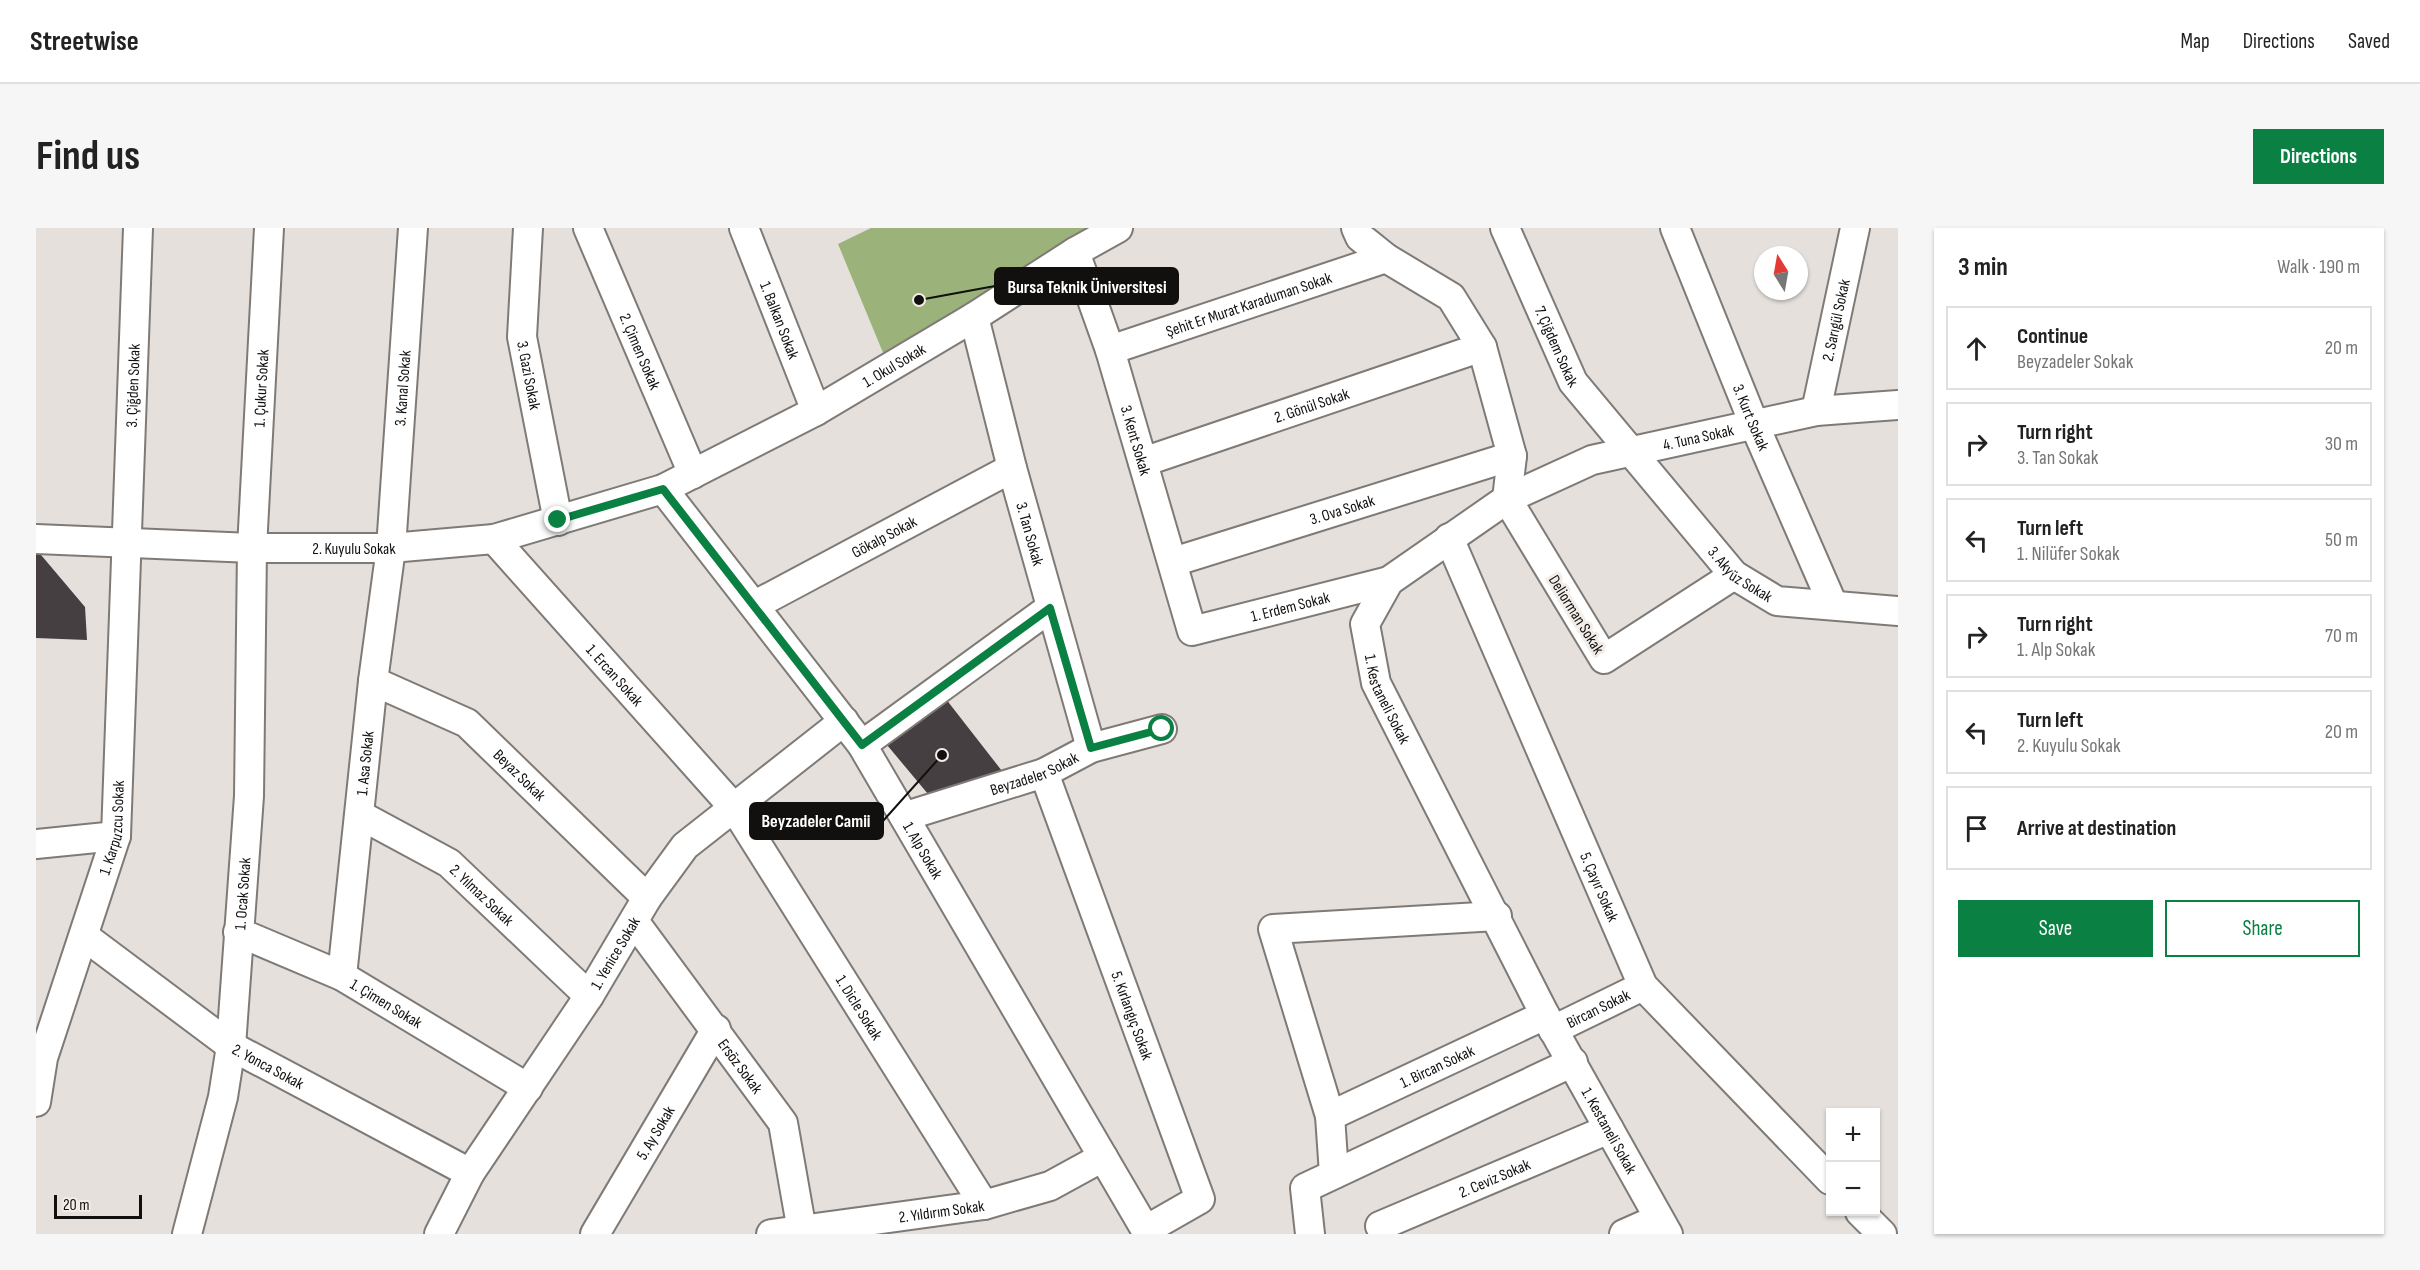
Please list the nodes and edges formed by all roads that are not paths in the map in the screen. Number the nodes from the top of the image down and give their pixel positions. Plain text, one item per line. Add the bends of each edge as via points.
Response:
1 (138, 228) edge
2 (269, 228) edge
3 (413, 228) edge
4 (528, 228) edge
5 (588, 228) edge
6 (744, 228) edge
7 (1118, 228) edge
8 (1506, 228) edge
9 (1675, 228) edge
10 (1855, 228) edge
11 (1365, 231) edge
12 (1075, 252) junction
13 (1386, 258) junction
14 (974, 317) junction
15 (1482, 347) junction
16 (1110, 350) junction
17 (1898, 405) edge
18 (816, 411) junction
19 (1816, 411) junction
20 (1754, 424) junction
21 (1630, 451) junction
22 (1512, 456) junction
23 (1143, 462) junction
24 (1012, 468) junction
25 (693, 474) junction
26 (663, 489) junction
27 (1507, 499) junction
28 (558, 520) junction
29 (1449, 538) junction
30 (36, 539) edge
31 (494, 539) junction
32 (125, 542) junction
33 (252, 548) junction
34 (391, 548) junction
35 (1173, 562) junction
36 (1734, 574) junction
37 (1389, 581) junction
38 (755, 605) junction
39 (1833, 605) junction
40 (1050, 608) junction
41 (1898, 611) edge
42 (1192, 631) joint
43 (373, 681) junction
44 (844, 721) junction
45 (1162, 729) dead end
46 (862, 745) junction
47 (1091, 748) junction
48 (1044, 773) junction
49 (735, 809) junction
50 (360, 815) junction
51 (906, 816) junction
52 (116, 836) junction
53 (36, 844) edge
54 (640, 910) junction
55 (1497, 916) junction
56 (238, 932) junction
57 (84, 936) junction
58 (342, 976) junction
59 (1643, 986) junction
60 (589, 996) junction
61 (1549, 1023) junction
62 (716, 1029) junction
63 (231, 1046) junction
64 (1573, 1062) junction
65 (528, 1088) junction
66 (36, 1102) edge
67 (1330, 1116) junction
68 (1609, 1129) junction
69 (1103, 1157) junction
70 (470, 1173) junction
71 (1334, 1174) junction
72 (1826, 1176) edge
73 (984, 1205) junction
74 (1864, 1216) edge
75 (1380, 1226) dead end
76 (1663, 1226) edge
77 (802, 1231) junction
78 (1147, 1232) edge
79 (187, 1234) edge
80 (439, 1234) edge
81 (595, 1234) edge
82 (771, 1234) edge
83 (1310, 1234) edge
84 (1624, 1234) edge
85 (1882, 1234) edge

1 - 32 street, 3. Çiğden Sokak
2 - 33 street, 1. Çukur Sokak
3 - 34 street, 3. Kanal Sokak
4 - 28 street, 3. Gazi Sokak via 522,337
5 - 25 street, 2. Çimen Sokak
6 - 18 street, 1. Balkan Sokak
7 - 12 street, 1. Okul Sokak
8 - 21 street, 7. Çiğdem Sokak via 1573,382
9 - 20 street, 3. Kurt Sokak
10 - 19 street, 2. Sarıgül Sokak
11 - 13 street
12 - 14 street, 1. Okul Sokak
12 - 16 street, 3. Kent Sokak
13 - 15 street via 1451,297
13 - 16 street, Şehit Er Murat Karaduman Sokak
14 - 18 street, 1. Okul Sokak
14 - 24 street, 3. Tan Sokak
15 - 22 street
15 - 23 street, 2. Gönül Sokak
16 - 23 street, 3. Kent Sokak
17 - 19 street, 4. Tuna Sokak
18 - 25 street, 1. Okul Sokak
19 - 20 street, 4. Tuna Sokak
20 - 21 street, 4. Tuna Sokak
20 - 39 street, 3. Kurt Sokak
21 - 27 street, 4. Tuna Sokak via 1592,460
21 - 36 street, 3. Akyüz Sokak
22 - 27 street
22 - 35 street, 3. Ova Sokak
23 - 35 street, 3. Kent Sokak
24 - 38 street, Gökalp Sokak
24 - 40 street, 3. Tan Sokak
25 - 26 street, 1. Okul Sokak
26 - 28 street, 2. Kuyulu Sokak
26 - 38 street, 1. Alp Sokak
27 - 29 street, 1. Kestaneli Sokak
27 - 36 street, Deliorman Sokak via 1604,659
28 - 31 street, 2. Kuyulu Sokak
29 - 37 street, 1. Kestaneli Sokak
29 - 59 street, 5. Çayır Sokak
30 - 32 street, 2. Kuyulu Sokak
31 - 34 street, 2. Kuyulu Sokak
31 - 49 street, 1. Ercan Sokak
32 - 33 street, 2. Kuyulu Sokak
32 - 52 street, 1. Karpuzcu Sokak
33 - 34 street, 2. Kuyulu Sokak
33 - 56 street, 1. Ocak Sokak via 249,796
34 - 43 street, 1. Asa Sokak
35 - 42 street, 3. Kent Sokak
36 - 39 street, 3. Akyüz Sokak via 1777,602
37 - 42 street, 1. Erdem Sokak
37 - 55 street, 1. Kestaneli Sokak via 1365,624 1376,683
38 - 44 street, 1. Alp Sokak
39 - 41 street, 3. Akyüz Sokak
40 - 46 street
40 - 47 street, 3. Tan Sokak
43 - 50 street, 1. Asa Sokak
43 - 54 street, Beyaz Sokak via 467,723
44 - 46 street, 1. Alp Sokak
44 - 49 street, 1. Yenice Sokak
45 - 47 street, Beyzadeler Sokak
46 - 51 street, 1. Alp Sokak
47 - 48 street, Beyzadeler Sokak
48 - 51 street, Beyzadeler Sokak
48 - 78 street, 5. Kırlangıç Sokak via 1200,1199
49 - 54 street, 1. Yenice Sokak via 685,846
49 - 73 street, 1. Dicle Sokak
50 - 58 street, 1. Asa Sokak
50 - 60 street, 2. Yılmaz Sokak via 449,863
51 - 69 street, 1. Alp Sokak
52 - 53 street
52 - 57 street, 1. Karpuzcu Sokak
54 - 60 street, 1. Yenice Sokak
54 - 62 street, Ersöz Sokak
55 - 61 street, 1. Kestaneli Sokak
55 - 67 street via 1273,929
56 - 58 street, 1. Çimen Sokak
56 - 63 street, 1. Ocak Sokak
57 - 63 street, 2. Yonca Sokak
57 - 66 street, 1. Karpuzcu Sokak via 43,1058
58 - 65 street, 1. Çimen Sokak
59 - 61 street, Bircan Sokak
59 - 72 street, 5. Çayır Sokak
60 - 65 street, 1. Yenice Sokak
61 - 64 street, 1. Kestaneli Sokak
61 - 67 street, 1. Bircan Sokak
62 - 77 street, Ersöz Sokak via 783,1123
62 - 81 street, 5. Ay Sokak
63 - 70 street, 2. Yonca Sokak
63 - 79 street, 1. Ocak Sokak via 223,1097
64 - 68 street, 1. Kestaneli Sokak
64 - 71 street
65 - 70 street, 1. Yenice Sokak
67 - 71 street
68 - 75 street, 2. Ceviz Sokak
68 - 76 street, 1. Kestaneli Sokak
69 - 73 street, 2. Yıldırım Sokak via 1050,1186
69 - 78 street, 1. Alp Sokak
70 - 80 street, 1. Yenice Sokak
71 - 83 street via 1305,1188
73 - 77 street, 2. Yıldırım Sokak
74 - 85 street
76 - 84 street
77 - 82 street, 2. Yıldırım Sokak

